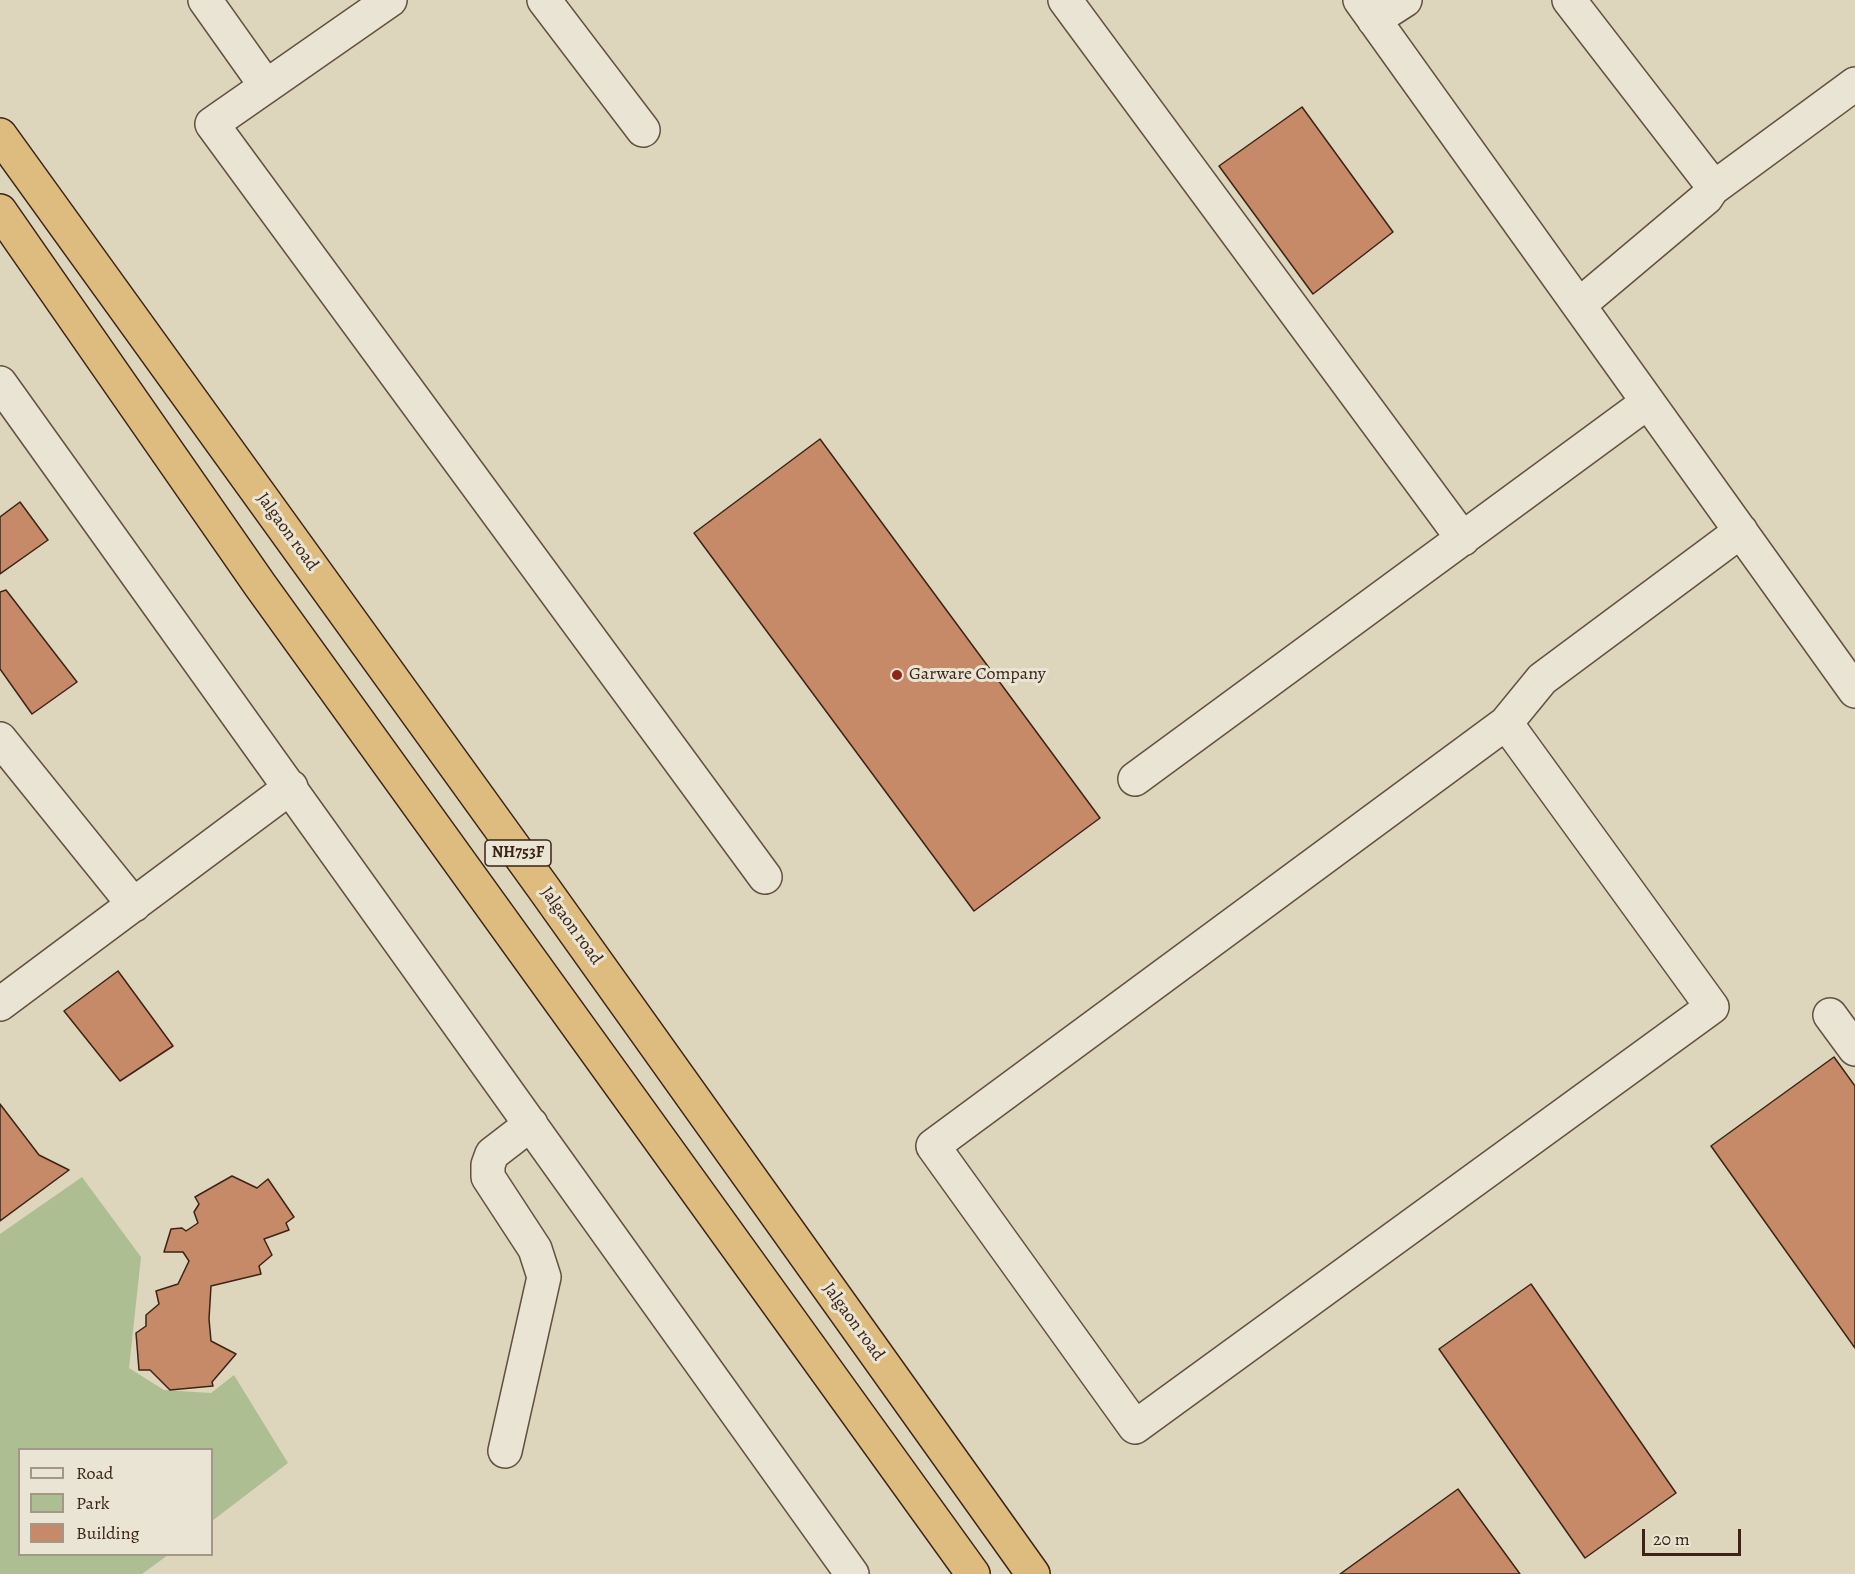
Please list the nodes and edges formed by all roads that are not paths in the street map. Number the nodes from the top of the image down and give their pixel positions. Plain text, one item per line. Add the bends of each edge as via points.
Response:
1 (205, 0) edge
2 (390, 0) edge
3 (544, 0) edge
4 (1065, 0) edge
5 (1405, 0) edge
6 (1569, 0) edge
7 (1367, 10) edge
8 (1855, 84) edge
9 (266, 87) junction
10 (643, 130) dead end
11 (0, 135) edge
12 (1712, 189) junction
13 (0, 211) edge
14 (1579, 305) junction
15 (0, 383) edge
16 (1648, 402) junction
17 (1741, 531) junction
18 (1463, 539) junction
19 (1855, 691) edge
20 (1506, 723) junction
21 (0, 739) edge
22 (1135, 779) dead end
23 (291, 787) junction
24 (765, 878) dead end
25 (134, 905) junction
26 (0, 1004) edge
27 (1830, 1015) dead end
28 (1855, 1049) edge
29 (531, 1124) junction
30 (505, 1451) dead end
31 (852, 1574) edge
32 (973, 1574) edge
33 (1033, 1574) edge

1 - 9 street
2 - 9 street
3 - 10 street
4 - 18 street
5 - 7 street
6 - 12 street
7 - 14 street
8 - 12 street
9 - 24 street via 212,124
11 - 33 highway, Jalgaon road / NH753F
12 - 14 street via 1707,198
13 - 32 highway, NH753F via 260,585
14 - 16 street
15 - 23 street
16 - 17 street
16 - 18 street
17 - 19 street
17 - 20 street via 1542,679
18 - 22 street
20 - 20 street via 1712,1007 1136,1427 933,1146
21 - 25 street
23 - 25 street
23 - 29 street
25 - 26 street
27 - 28 street
29 - 30 street via 492,1154 488,1165 488,1177 535,1249 543,1277
29 - 31 street

